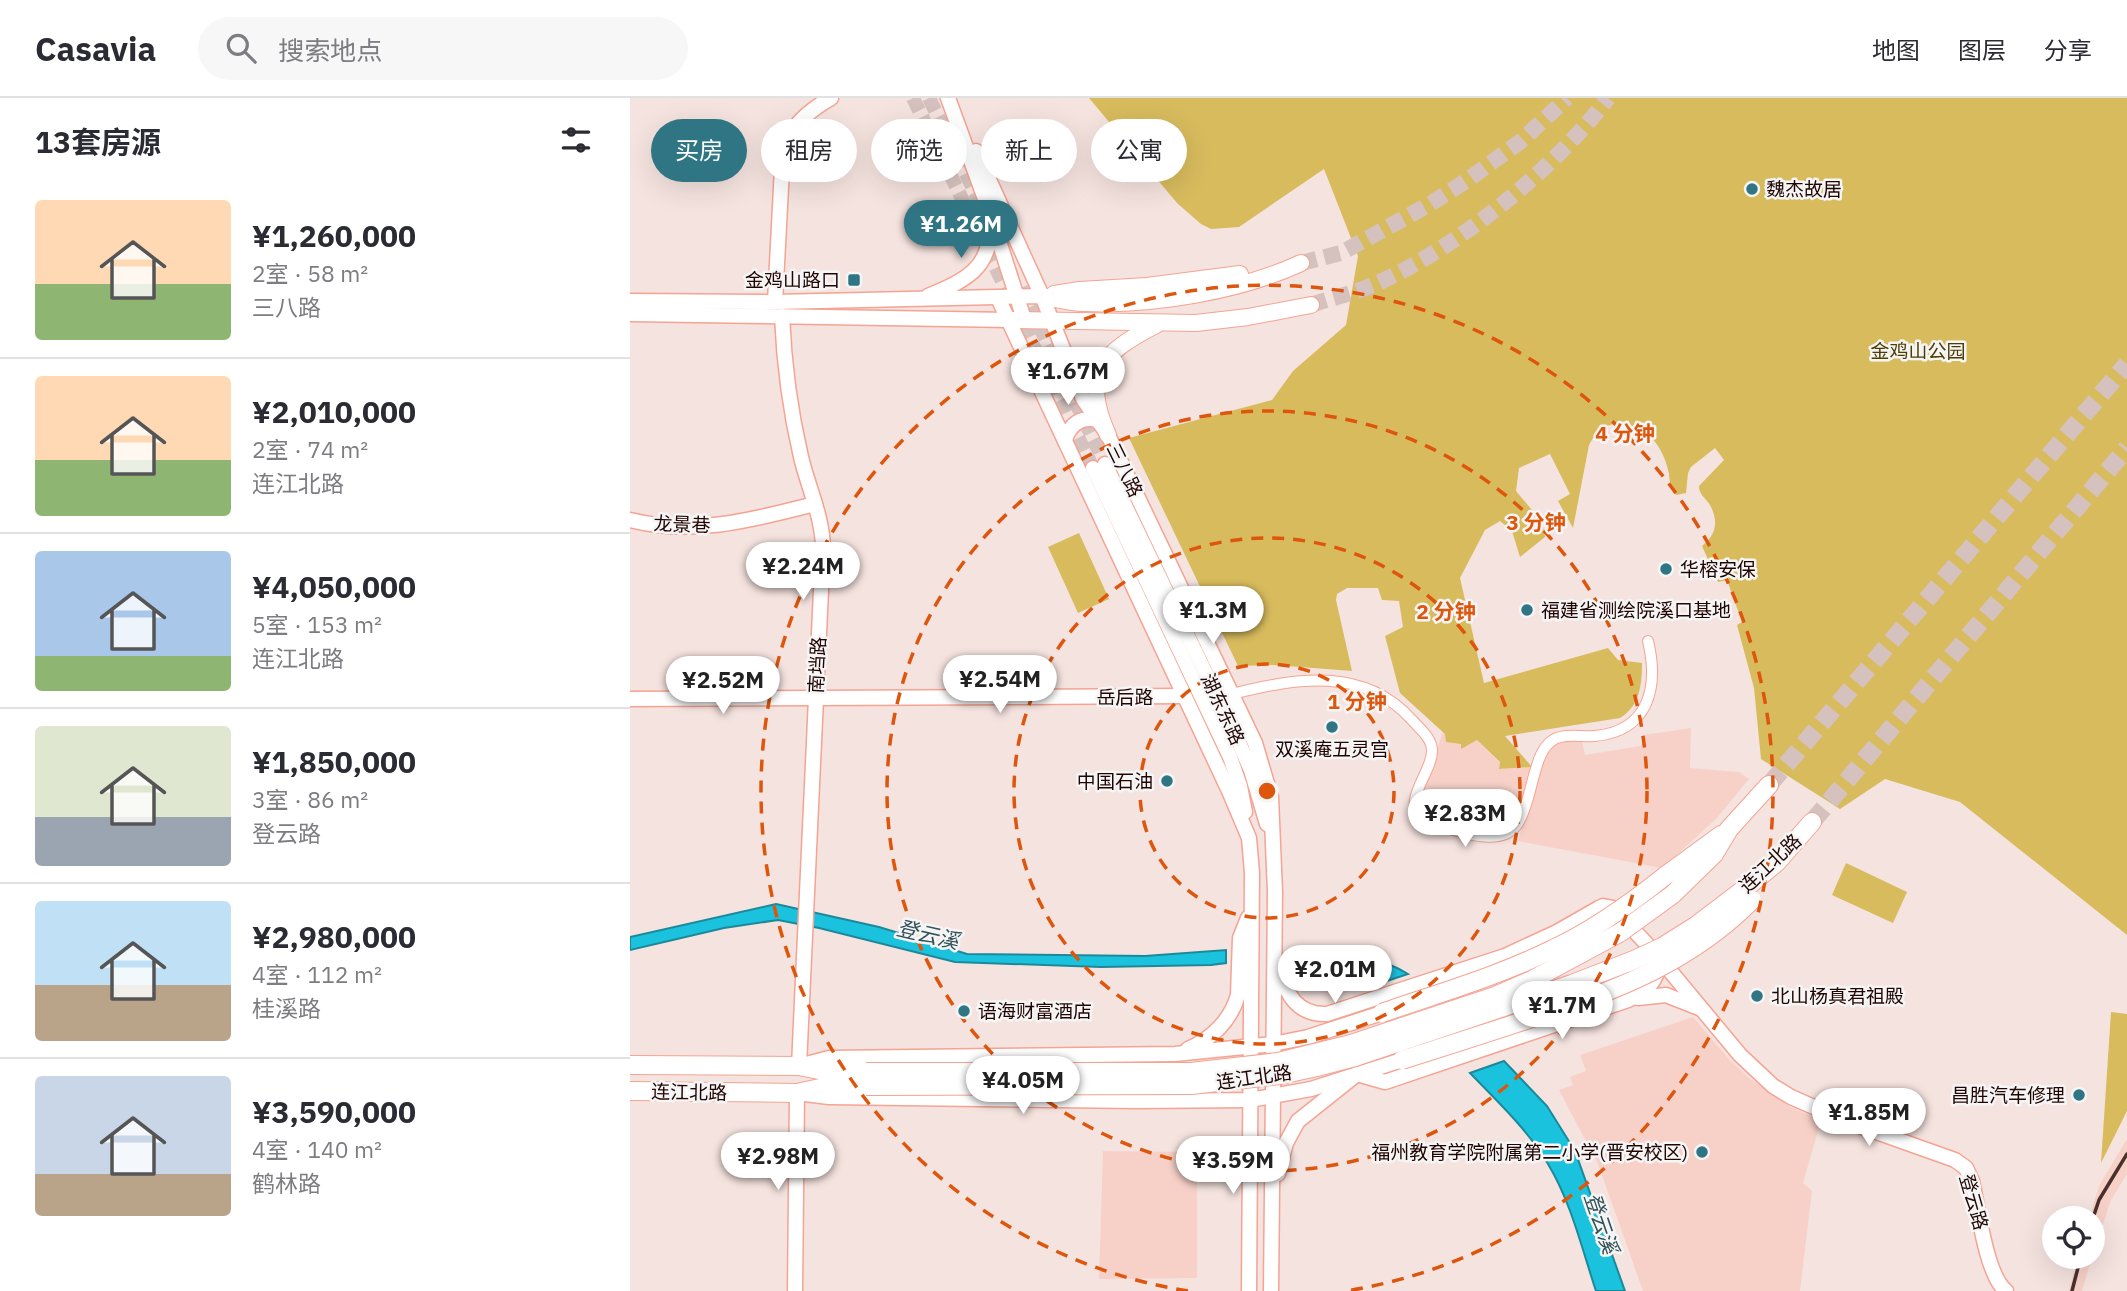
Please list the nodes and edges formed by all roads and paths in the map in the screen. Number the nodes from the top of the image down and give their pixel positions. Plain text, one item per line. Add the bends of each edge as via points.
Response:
1 (831, 98) edge
2 (948, 98) edge
3 (957, 98) edge
4 (988, 207) junction
5 (1301, 263) tunnel mouth
6 (1042, 296) junction
7 (998, 298) junction
8 (1017, 298) junction
9 (920, 299) junction
10 (630, 301) edge
11 (775, 302) junction
12 (1311, 305) tunnel mouth
13 (630, 314) edge
14 (782, 316) junction
15 (1017, 319) junction
16 (1051, 321) junction
17 (1160, 324) junction
18 (1098, 420) junction
19 (1108, 435) junction
20 (1065, 440) junction
21 (815, 504) junction
22 (630, 520) edge
23 (1648, 641) dead end
24 (1233, 694) junction
25 (1184, 696) junction
26 (630, 699) edge
27 (815, 699) junction
28 (1769, 785) tunnel mouth
29 (1812, 822) tunnel mouth
30 (1729, 829) junction
31 (1249, 838) junction
32 (1273, 845) junction
33 (1747, 895) junction
34 (1252, 910) junction
35 (1275, 940) junction
36 (1661, 960) junction
37 (1628, 1000) junction
38 (1302, 1009) junction
39 (1703, 1010) junction
40 (1382, 1013) joint
41 (1362, 1019) junction
42 (1273, 1044) junction
43 (1250, 1047) junction
44 (1174, 1054) junction
45 (1402, 1060) joint
46 (630, 1065) edge
47 (799, 1066) junction
48 (1357, 1074) junction
49 (866, 1079) junction
50 (630, 1091) edge
51 (797, 1093) junction
52 (1272, 1096) junction
53 (1250, 1100) junction
54 (1272, 1207) junction
55 (795, 1291) edge
56 (1250, 1291) edge
57 (1271, 1291) edge
58 (2006, 1291) edge

1 - 11 main road via 803,118 783,149
2 - 4 main road
3 - 6 main road, 三八路
4 - 8 main road
4 - 9 main road via 990,237 982,262 963,280
5 - 6 main road via 1254,282 1169,298 1083,303
6 - 8 main road
6 - 16 main road, 三八路
7 - 8 main road
7 - 9 main road
7 - 15 main road
8 - 15 main road
9 - 11 main road
10 - 11 main road
12 - 17 main road via 1248,317
13 - 14 main road
14 - 15 main road
14 - 21 main road, 南垱路 via 792,415
15 - 16 main road
15 - 20 main road
16 - 17 main road
16 - 18 main road, 三八路 via 1083,399
17 - 19 main road via 1118,346 1099,373 1097,404
18 - 19 main road, 三八路
18 - 20 main road via 1077,422
19 - 24 main road, 三八路
20 - 25 main road
21 - 22 main road, 龙景巷 via 696,528
21 - 27 main road, 南垱路 via 823,547
23 - 24 street via 1652,676 1639,718 1605,734 1550,741 1539,759 1519,821 1507,832 1488,837 1419,817 1414,801 1431,758 1430,742 1385,696 1323,680
24 - 32 main road, 三八路 via 1267,778
25 - 27 main road, 岳后路
25 - 31 main road
26 - 27 main road, 岳后路
27 - 47 main road, 南垱路
28 - 30 highway, 连江北路
29 - 33 highway, 连江北路
30 - 40 highway, bridge via 1626,907 1554,949
30 - 49 highway, 连江北路, bridge via 1714,854 1672,895 1622,932 1495,996 1351,1044 1267,1063 1191,1072
31 - 32 main road, 湖东东路 via 1230,757 1099,466 1240,745
31 - 34 main road
32 - 35 main road, 三八路
33 - 45 highway, bridge via 1731,921 1642,978 1580,1003
33 - 49 highway, 连江北路, bridge via 1662,947 1572,984 1355,1057 1280,1075 1191,1085
34 - 43 main road
34 - 44 main road via 1240,938 1238,995 1233,1009 1214,1034
35 - 38 main road via 1285,987
35 - 42 main road, 三八路
36 - 37 main road via 1650,988
36 - 38 main road, 登云路 via 1613,908 1603,906 1505,956 1327,1014
36 - 39 main road, 登云路
37 - 39 main road via 1666,995
37 - 48 main road via 1385,1082
38 - 41 main road via 1315,1019 1334,1023
39 - 58 main road, 登云路 via 1740,1055 1783,1092 1961,1164 1972,1181 1991,1267
40 - 41 main road
41 - 42 main road
42 - 43 main road
42 - 52 main road, 三八路
43 - 44 main road
43 - 53 main road
44 - 47 main road via 830,1058
45 - 48 main road
46 - 47 highway, 连江北路
47 - 49 highway, 连江北路
48 - 52 main road
48 - 54 main road via 1303,1116 1291,1132
49 - 51 highway, 连江北路
50 - 51 highway, 连江北路
51 - 53 main road via 829,1097
51 - 55 main road
52 - 53 main road
52 - 54 main road, 三八路
53 - 56 main road
54 - 57 main road

